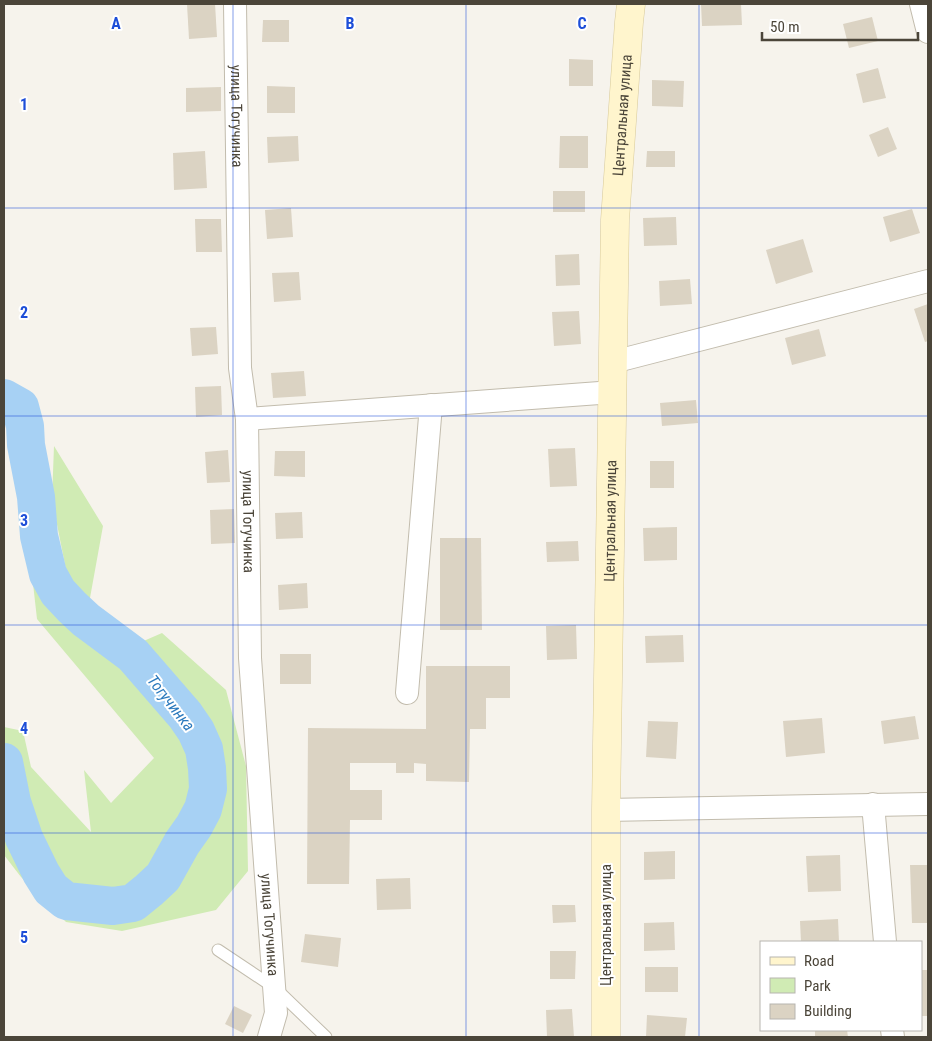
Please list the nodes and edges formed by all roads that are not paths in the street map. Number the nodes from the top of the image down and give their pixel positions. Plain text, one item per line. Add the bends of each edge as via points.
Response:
1 (235, 4) edge
2 (631, 4) edge
3 (922, 4) edge
4 (928, 32) edge
5 (928, 281) edge
6 (613, 362) junction
7 (612, 392) junction
8 (431, 406) junction
9 (247, 419) junction
10 (407, 693) dead end
11 (873, 804) junction
12 (928, 804) edge
13 (606, 810) junction
14 (885, 941) edge
15 (218, 950) dead end
16 (275, 988) junction
17 (269, 1037) edge
18 (326, 1037) edge
19 (606, 1037) edge

1 - 9 street, улица Тогучинка via 240,368
2 - 6 main road, Центральная улица via 615,220
3 - 4 street
5 - 6 street
6 - 7 main road, Центральная улица
7 - 8 street
7 - 13 main road, Центральная улица
8 - 9 street
8 - 10 street
9 - 16 street, улица Тогучинка via 250,658
11 - 12 street
11 - 13 street
11 - 14 street
13 - 19 main road, Центральная улица
15 - 16 lane
16 - 17 street, улица Тогучинка via 276,1013
16 - 18 lane

